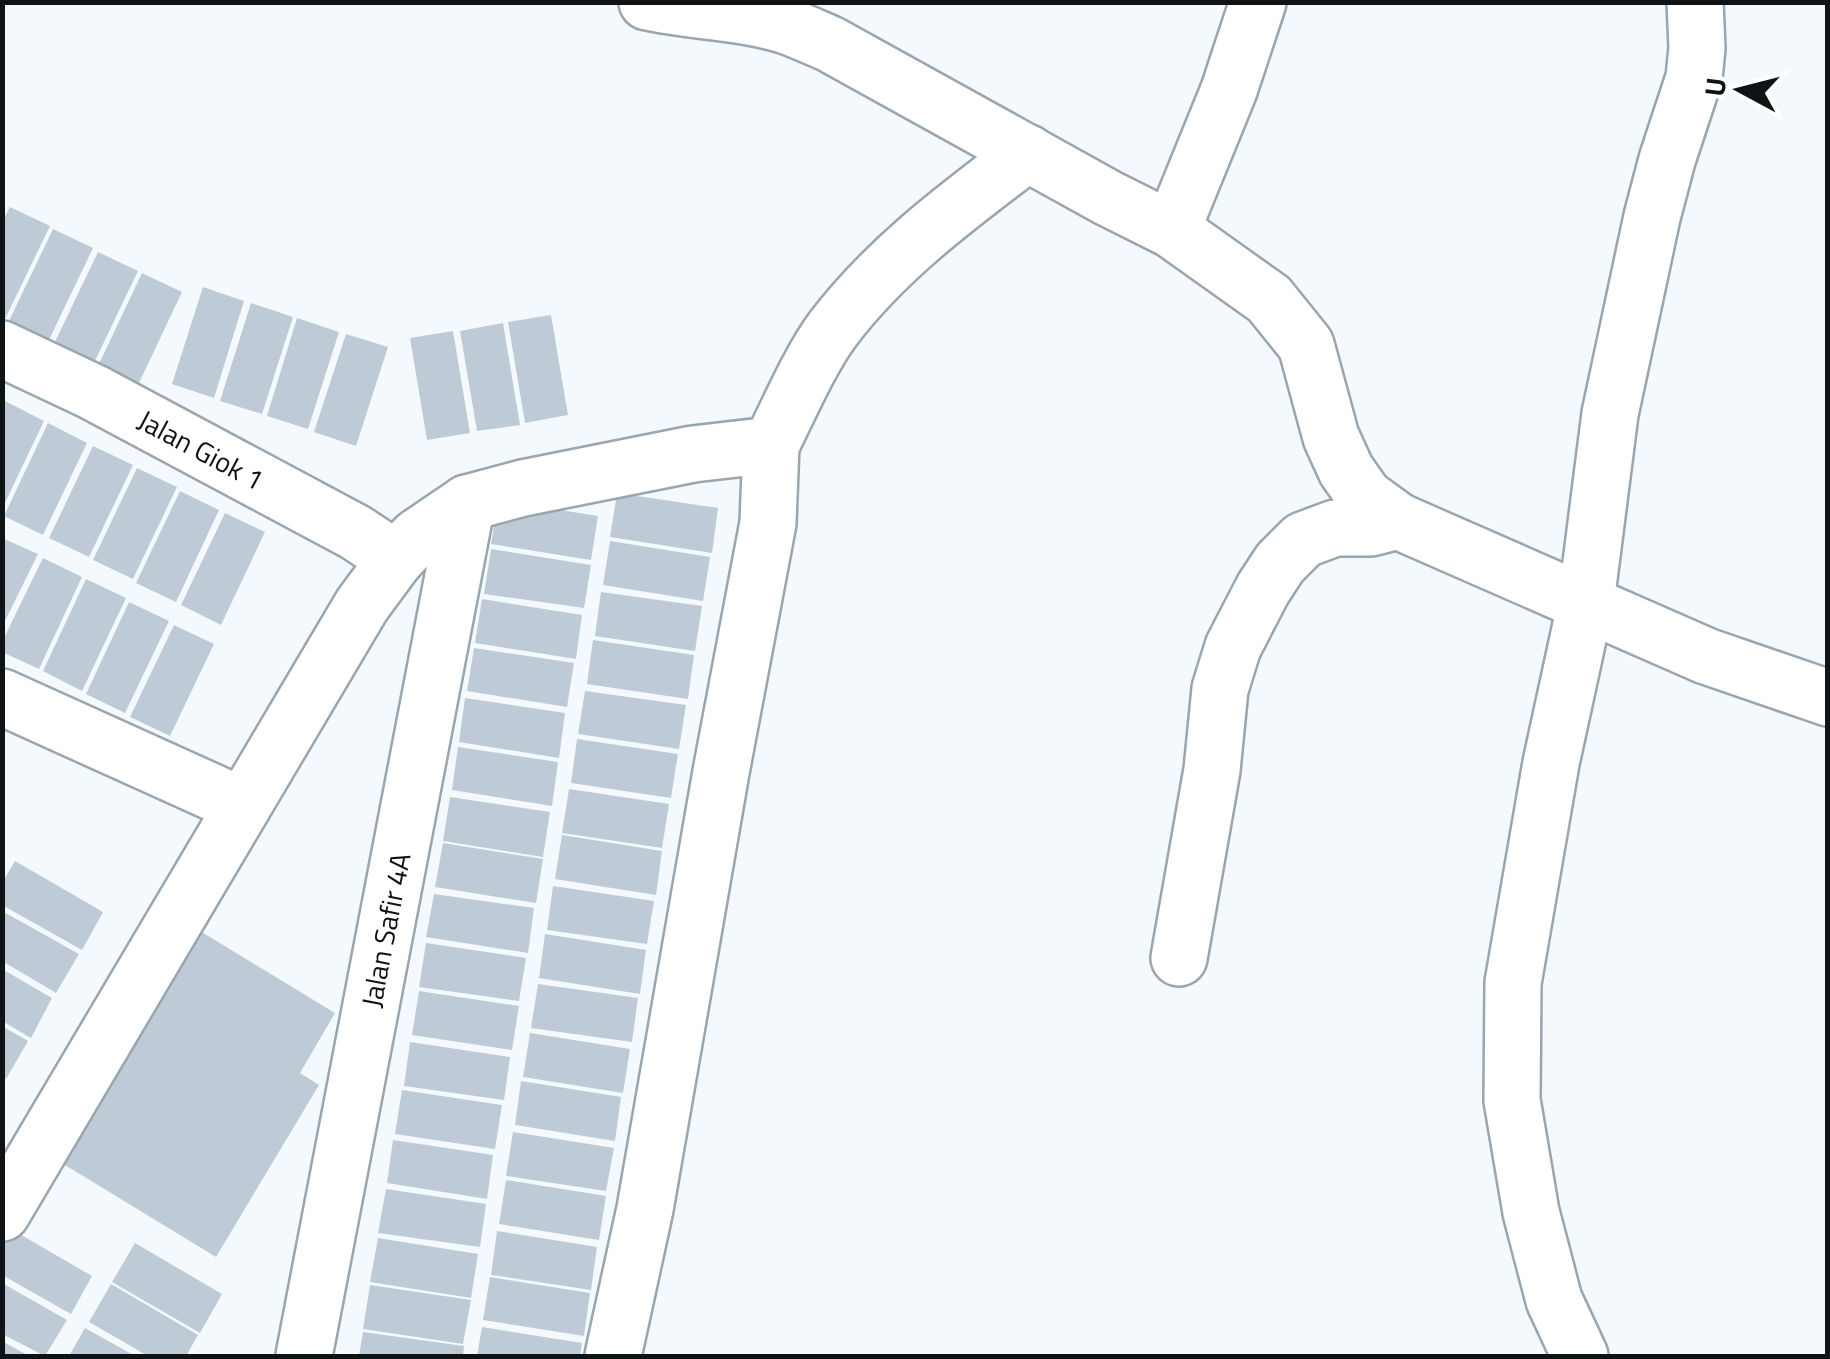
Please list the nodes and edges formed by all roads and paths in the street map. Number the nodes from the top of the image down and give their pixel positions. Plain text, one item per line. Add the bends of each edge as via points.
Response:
1 (646, 2) edge
2 (1258, 2) edge
3 (1695, 2) edge
4 (1028, 153) junction
5 (1172, 230) junction
6 (2, 350) edge
7 (770, 445) junction
8 (467, 502) junction
9 (1398, 521) junction
10 (396, 560) junction
11 (1586, 602) junction
12 (2, 697) edge
13 (1828, 698) edge
14 (244, 806) junction
15 (1179, 958) dead end
16 (2, 1213) edge
17 (304, 1356) edge
18 (613, 1356) edge
19 (1580, 1356) edge

1 - 4 street via 787,26
2 - 5 street
3 - 11 street via 1694,78 1652,216 1610,414
4 - 5 street
4 - 7 street via 885,269 831,332
5 - 9 street via 1269,298 1306,345 1330,438 1346,470 1366,497
6 - 10 street, Jalan Giok 1 via 356,532
7 - 8 street via 693,454
7 - 18 street via 768,523
8 - 10 street
8 - 17 street, Jalan Safir 4A
9 - 11 street
9 - 15 street via 1335,528 1303,540 1280,562 1233,647 1220,689
10 - 14 street via 362,604
11 - 13 street via 1706,656
11 - 19 street via 1513,983 1512,1100 1549,1282
12 - 14 street
14 - 16 street

